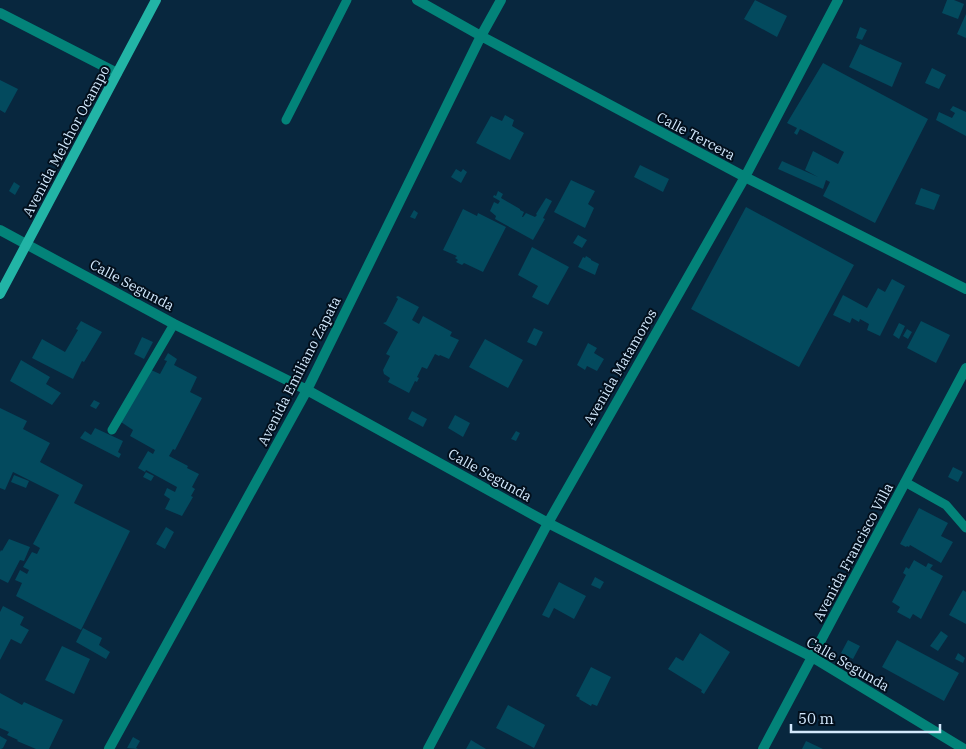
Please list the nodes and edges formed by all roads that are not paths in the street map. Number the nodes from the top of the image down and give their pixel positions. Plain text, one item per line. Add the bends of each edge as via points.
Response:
1 (156, 0) edge
2 (348, 0) edge
3 (417, 0) edge
4 (502, 0) edge
5 (838, 0) edge
6 (0, 13) edge
7 (481, 36) junction
8 (118, 73) junction
9 (286, 120) dead end
10 (745, 177) junction
11 (0, 230) edge
12 (27, 244) junction
13 (966, 289) edge
14 (0, 294) edge
15 (174, 324) junction
16 (966, 368) edge
17 (307, 390) junction
18 (112, 430) dead end
19 (905, 482) junction
20 (548, 523) junction
21 (966, 528) edge
22 (812, 657) junction
23 (109, 749) edge
24 (428, 749) edge
25 (763, 749) edge
26 (964, 749) edge

1 - 8 main road, Avenida Melchor Ocampo
2 - 9 lane
3 - 7 street, Calle Tercera
4 - 7 street, Avenida Emiliano Zapata
5 - 10 street, Avenida Matamoros
6 - 8 street
7 - 10 street, Calle Tercera
7 - 17 street, Avenida Emiliano Zapata
8 - 12 main road, Avenida Melchor Ocampo
10 - 13 street, Calle Tercera
10 - 20 street, Avenida Matamoros
11 - 12 street, Calle Segunda
12 - 14 main road, Avenida Melchor Ocampo
12 - 15 street, Calle Segunda
15 - 17 street, Calle Segunda
15 - 18 lane
16 - 19 street, Avenida Francisco Villa
17 - 20 street, Calle Segunda
17 - 23 street, Avenida Emiliano Zapata
19 - 21 lane via 946,504
19 - 22 street, Avenida Francisco Villa
20 - 22 street, Calle Segunda
20 - 24 street, Avenida Matamoros
22 - 25 street, Avenida Francisco Villa
22 - 26 street, Calle Segunda

